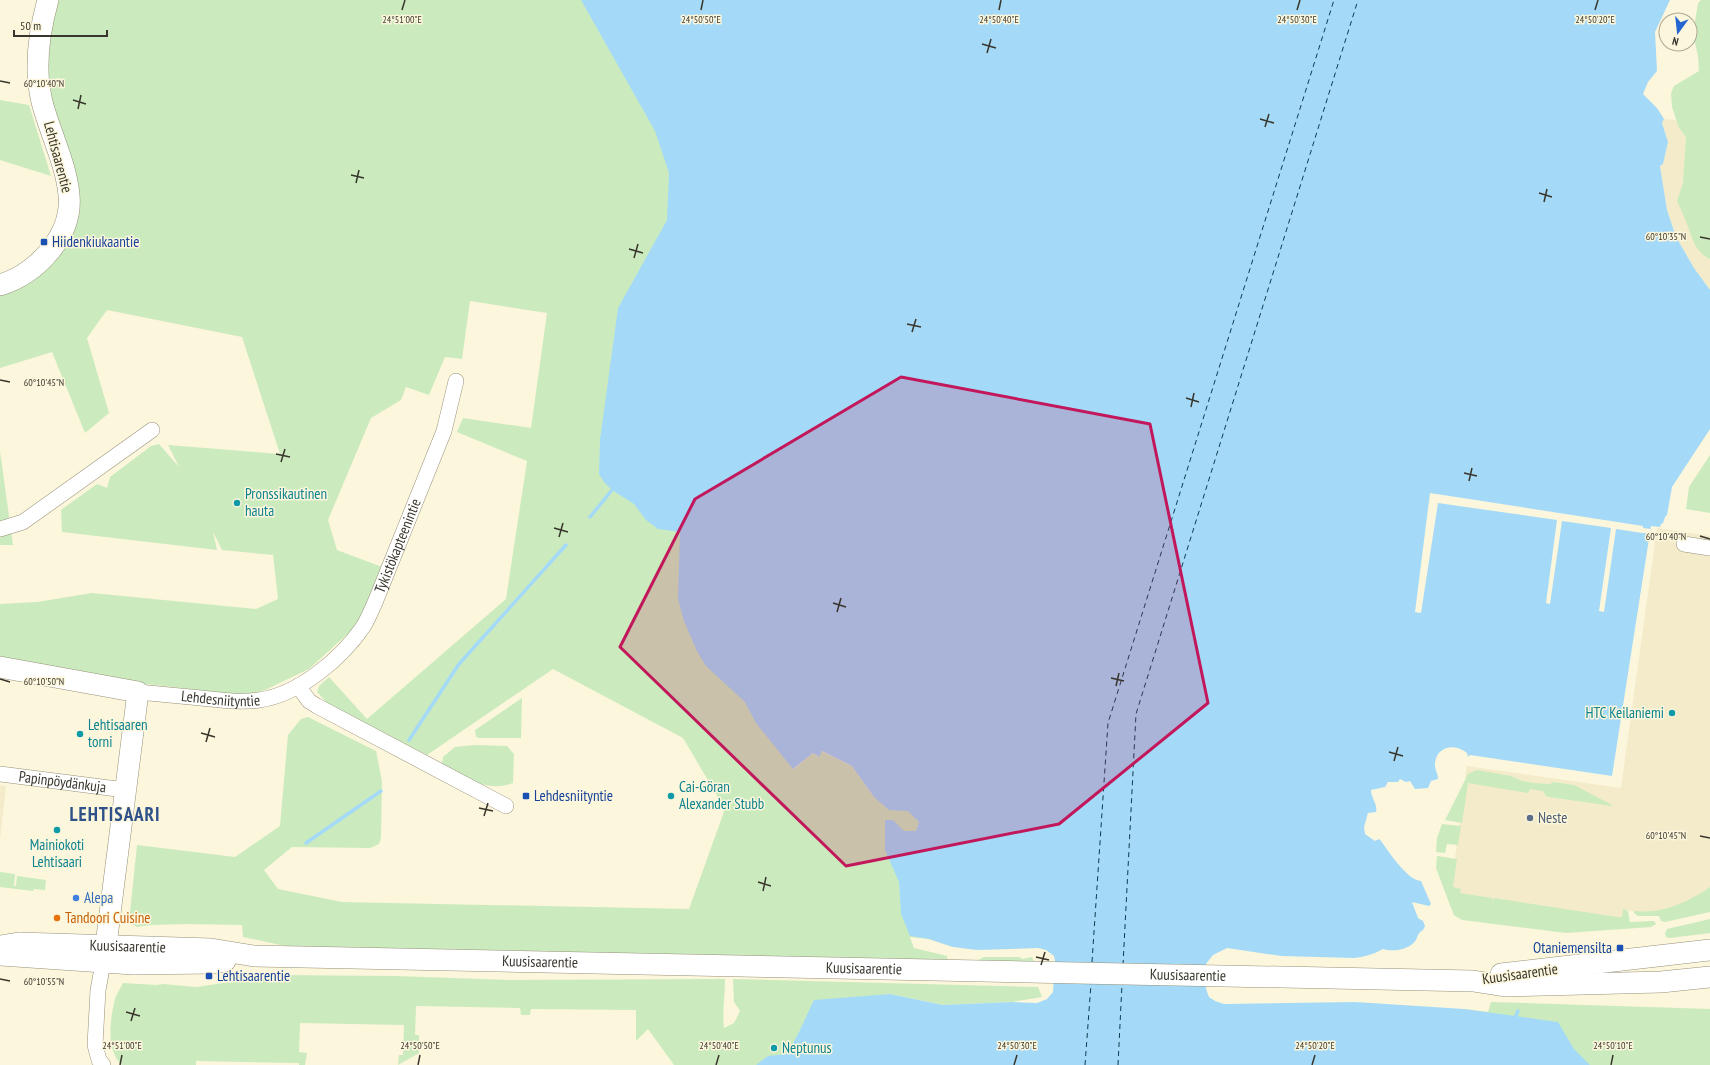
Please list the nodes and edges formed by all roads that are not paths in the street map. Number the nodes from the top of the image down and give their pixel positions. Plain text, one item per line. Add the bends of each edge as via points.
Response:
1 (48, 0) edge
2 (0, 285) edge
3 (456, 381) dead end
4 (152, 430) dead end
5 (0, 529) edge
6 (1684, 544) dead end
7 (1710, 548) edge
8 (0, 667) edge
9 (298, 686) junction
10 (138, 692) junction
11 (0, 774) edge
12 (126, 790) junction
13 (506, 806) dead end
14 (0, 946) edge
15 (1710, 950) edge
16 (104, 954) junction
17 (0, 956) edge
18 (1710, 977) edge
19 (1473, 981) junction
20 (103, 1065) edge

1 - 2 main road, Lehtisaarentie via 40,34 39,79 42,101 65,174 69,197 67,214 52,248 40,262 26,273
3 - 9 street, Tykistökapteenintie via 444,431 364,626 331,663
4 - 5 street via 23,522
6 - 7 street
8 - 10 main road
9 - 10 street, Lehdesniityntie via 274,697 242,702
9 - 13 street via 308,701
10 - 12 main road
11 - 12 street, Papinpöydänkuja
12 - 16 main road
14 - 16 main road, Kuusisaarentie via 20,943
15 - 19 main road, Kuusisaarentie via 1508,973
16 - 17 main road, Kuusisaarentie
16 - 19 main road, Kuusisaarentie via 211,948 254,956
16 - 20 street via 98,990 95,1045
18 - 19 main road, Kuusisaarentie via 1661,982 1505,986

